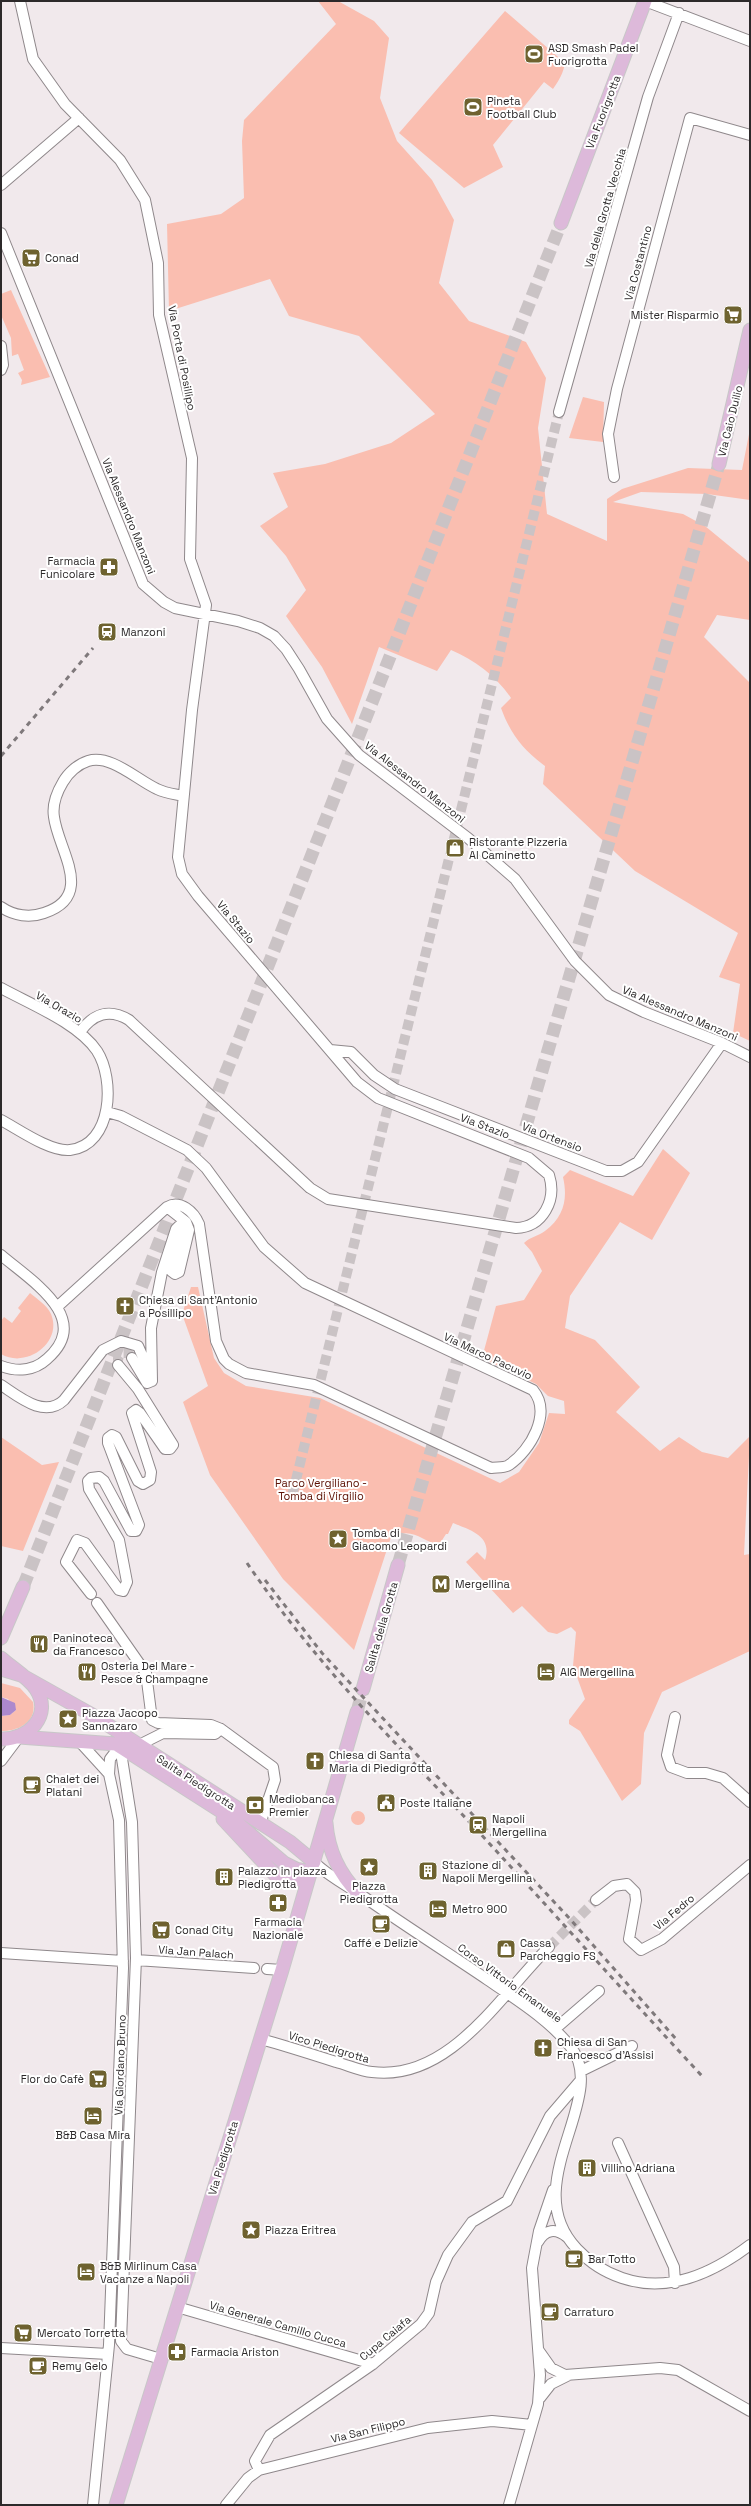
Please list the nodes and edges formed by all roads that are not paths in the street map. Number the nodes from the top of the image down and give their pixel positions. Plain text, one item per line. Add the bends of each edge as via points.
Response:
1 (20, 1) edge
2 (645, 1) edge
3 (679, 13) junction
4 (750, 41) edge
5 (79, 118) junction
6 (750, 135) edge
7 (1, 185) edge
8 (561, 223) tunnel mouth
9 (1, 233) edge
10 (750, 330) edge
11 (1, 346) edge
12 (1, 370) edge
13 (559, 412) tunnel mouth
14 (719, 464) tunnel mouth
15 (614, 477) dead end
16 (204, 615) junction
17 (183, 796) junction
18 (1, 907) edge
19 (1, 988) edge
20 (80, 1032) junction
21 (722, 1043) junction
22 (330, 1050) junction
23 (750, 1057) edge
24 (107, 1112) junction
25 (1, 1120) edge
26 (167, 1207) junction
27 (1, 1256) edge
28 (58, 1307) junction
29 (132, 1358) dead end
30 (118, 1365) dead end
31 (1, 1366) edge
32 (152, 1381) junction
33 (1, 1385) edge
34 (398, 1565) tunnel mouth
35 (24, 1587) tunnel mouth
36 (91, 1594) dead end
37 (97, 1603) dead end
38 (1, 1638) edge
39 (1, 1658) edge
40 (1, 1669) edge
41 (21, 1674) junction
42 (363, 1689) tunnel mouth
43 (357, 1712) tunnel mouth
44 (675, 1717) dead end
45 (221, 1729) junction
46 (19, 1737) junction
47 (1, 1739) edge
48 (78, 1740) junction
49 (129, 1745) junction
50 (1, 1761) edge
51 (109, 1774) junction
52 (197, 1795) junction
53 (750, 1802) edge
54 (327, 1810) junction
55 (260, 1824) junction
56 (281, 1837) junction
57 (266, 1849) junction
58 (750, 1865) edge
59 (312, 1867) junction
60 (333, 1876) joint
61 (359, 1894) junction
62 (596, 1900) tunnel mouth
63 (549, 1947) tunnel mouth
64 (1, 1953) edge
65 (136, 1960) junction
66 (123, 1961) junction
67 (254, 1968) dead end
68 (267, 1969) dead end
69 (282, 1970) junction
70 (599, 1990) dead end
71 (506, 1992) junction
72 (555, 2029) junction
73 (261, 2039) junction
74 (632, 2046) dead end
75 (581, 2076) junction
76 (618, 2143) dead end
77 (556, 2179) junction
78 (567, 2237) junction
79 (536, 2245) junction
80 (750, 2245) edge
81 (675, 2283) junction
82 (177, 2307) junction
83 (536, 2343) junction
84 (1, 2348) edge
85 (108, 2354) junction
86 (161, 2359) junction
87 (373, 2364) junction
88 (570, 2375) junction
89 (538, 2404) junction
90 (750, 2412) edge
91 (532, 2425) junction
92 (259, 2470) junction
93 (93, 2505) edge
94 (116, 2505) edge
95 (226, 2505) edge
96 (509, 2505) edge

1 - 5 street, Via Porta di Posillipo via 33,59 65,104
2 - 3 street
2 - 8 main road, Via Fuorigrotta
3 - 4 street
3 - 13 street, Via della Grotta Vecchia via 648,97
5 - 7 street
5 - 16 street, Via Porta di Posillipo via 120,160 145,200 158,263 159,315 192,458 190,560 206,605
6 - 15 street, Via Costantino via 690,118 617,389 608,434
9 - 16 street, Via Alessandro Manzoni via 137,573 143,584 164,602 175,608
10 - 14 main road, Via Caio Duilio
11 - 12 street
16 - 17 street, Via Stazio
16 - 21 street, Via Alessandro Manzoni via 260,628 274,636 299,669 327,719 359,755 468,838 515,879 576,961 609,995
17 - 18 street via 158,789 103,761 88,761 76,767 66,778 54,803 54,817 69,863 71,878 65,901 56,909 38,916 24,916
17 - 22 street, Via Stazio via 178,857 185,880
19 - 20 street, Via Orazio
20 - 22 street, Via Stazio via 90,1020 104,1013 114,1013 129,1020 310,1188 328,1199 516,1228 527,1228 543,1215 552,1192 549,1175 540,1166 514,1151 378,1098 357,1082
20 - 24 street, Via Orazio via 97,1051 108,1078
21 - 22 street, Via Ortensio via 638,1162 622,1171 606,1171 395,1089 374,1075 351,1052
21 - 23 street, Via Alessandro Manzoni
24 - 25 street, Via Orazio via 92,1138 78,1148 70,1150 52,1147
24 - 26 street, Via Marco Pacuvio via 121,1116 187,1150 206,1168 264,1247 305,1283 533,1390 542,1404 540,1420 533,1437 520,1456 508,1466 491,1468 314,1385 238,1370 224,1359 216,1341 196,1217 178,1204
26 - 28 street
26 - 32 street via 186,1222 189,1230 179,1272 175,1274 171,1271 182,1234 179,1226 162,1272 151,1328
27 - 28 street
28 - 31 street via 64,1320 63,1334 48,1359 30,1369 13,1370
29 - 32 street via 147,1382
30 - 36 street via 138,1389 173,1445 170,1449 165,1449 140,1412 136,1410 132,1413 151,1475 149,1481 143,1484 137,1479 116,1437 112,1435 108,1438 108,1445 139,1524 136,1531 131,1531 104,1480 99,1477 88,1481 89,1489 119,1540 127,1582 123,1591 119,1590 85,1543 77,1540 66,1562
32 - 33 street via 137,1344 121,1341 109,1345 64,1400 57,1405 32,1405
34 - 42 main road, Salita della Grotta
35 - 38 main road
37 - 45 street via 146,1673 153,1721 211,1725
39 - 41 main road
40 - 41 main road
41 - 46 main road via 36,1689 41,1710 34,1727
41 - 49 main road
43 - 54 main road
44 - 53 street via 667,1755 671,1767 688,1773 706,1773 723,1778
45 - 49 street via 215,1734 159,1734
45 - 55 street via 273,1767 274,1780
46 - 47 main road
46 - 48 main road
46 - 50 street
48 - 49 main road
48 - 51 street
49 - 51 street via 110,1759
49 - 52 main road, Salita Piedigrotta
49 - 55 main road, Salita Piedigrotta
49 - 65 street, Via Giordano Bruno
51 - 66 street via 119,1820
52 - 57 main road, Salita Piedigrotta via 230,1816
52 - 59 main road, Salita Piedigrotta via 280,1881 291,1883
54 - 59 main road, Via Piedigrotta
54 - 61 main road via 328,1838 335,1860
55 - 56 main road
56 - 57 main road via 269,1838 265,1842
56 - 59 main road via 300,1849
57 - 59 main road, Salita Piedigrotta via 292,1867
58 - 62 street, Via Fedro via 662,1939 641,1950 629,1939 636,1900 635,1892 627,1884 614,1886
59 - 60 street, Salita Piedigrotta
59 - 69 main road, Via Piedigrotta
60 - 61 street, Corso Vittorio Emanuele
61 - 71 street, Corso Vittorio Emanuele
63 - 71 street
64 - 66 street
65 - 67 street, Via Jan Palach
65 - 86 street, Via Giordano Bruno via 121,2341 132,2351
66 - 85 street
68 - 69 street
69 - 73 main road, Via Piedigrotta
70 - 72 street
71 - 72 street, Corso Vittorio Emanuele
71 - 73 street, Vico Piedigrotta via 476,2028 435,2058 413,2068 369,2072
72 - 75 street, Corso Vittorio Emanuele via 575,2054
73 - 82 main road, Via Piedigrotta
74 - 75 street
75 - 77 street
75 - 87 street, Cupa Caiafa via 550,2116 507,2201 472,2222 448,2255 425,2318
76 - 81 street via 674,2267
77 - 78 street via 556,2206
77 - 79 street
78 - 79 street via 558,2231 548,2232 541,2236
78 - 81 street via 589,2261 608,2273 638,2282
79 - 83 street via 532,2268
80 - 81 street via 713,2269
82 - 86 main road, Via Piedigrotta
82 - 87 street, Via Generale Camillo Cucca
83 - 88 street via 550,2368 560,2374
83 - 89 street via 540,2375
84 - 85 street
85 - 93 street
86 - 94 main road, Via Piedigrotta
87 - 92 street, Cupa Caiafa via 270,2435 255,2461
88 - 89 street via 551,2384
88 - 90 street via 660,2368 678,2370
89 - 91 street
91 - 92 street, Via San Filippo via 492,2421 428,2428
91 - 96 street
92 - 95 street, Via San Filippo via 248,2478

